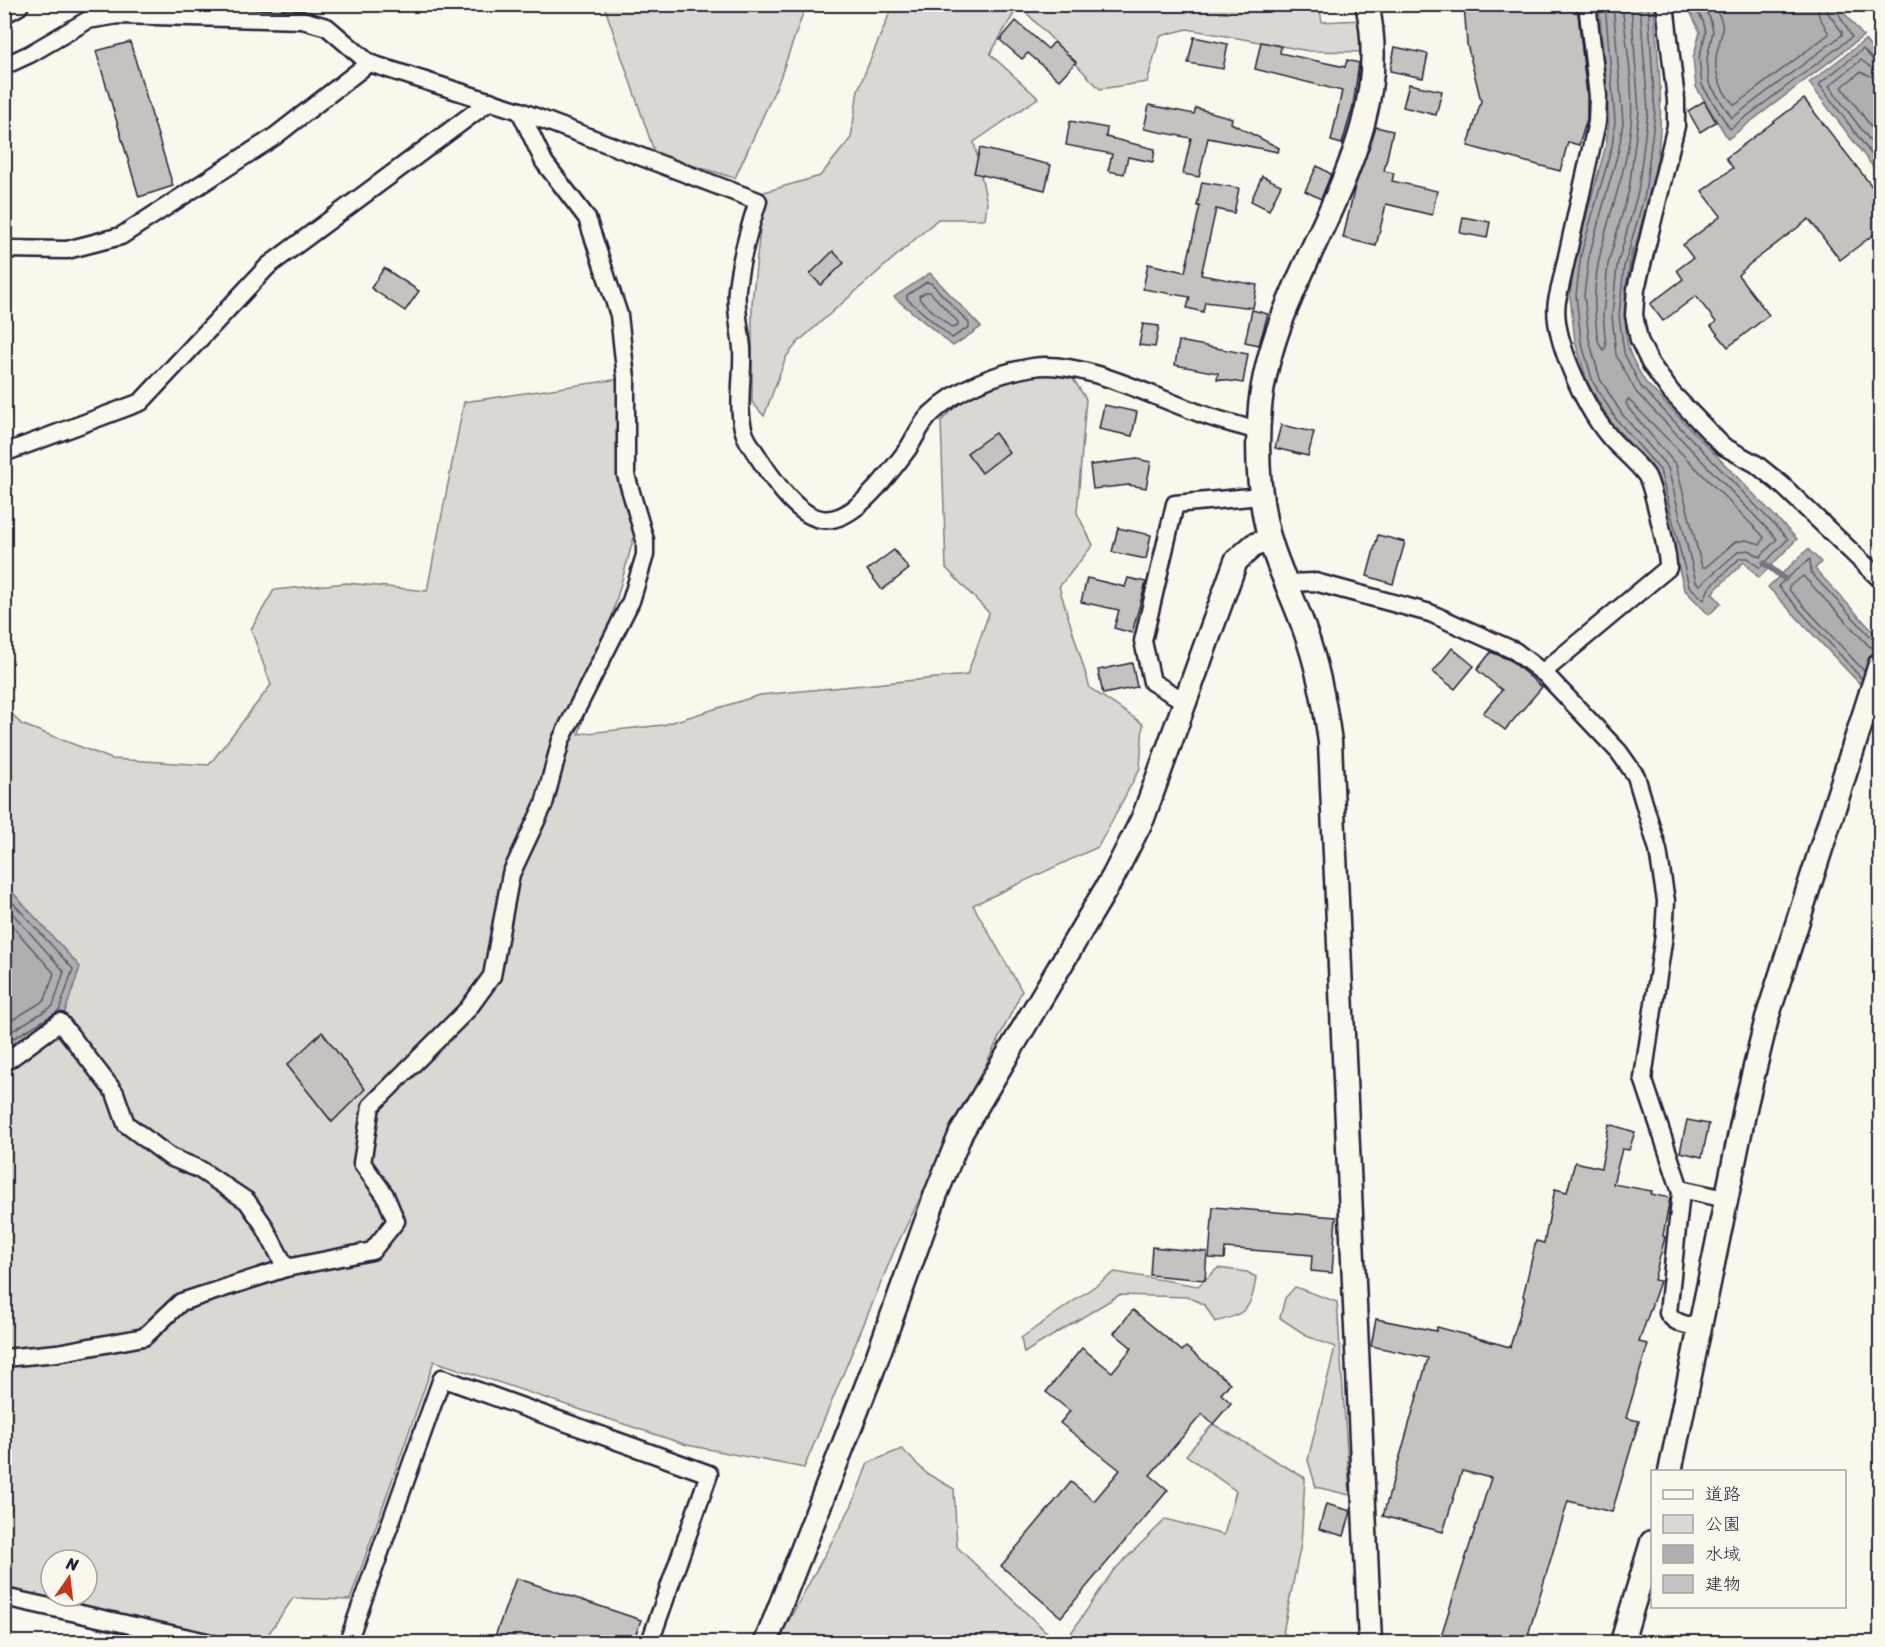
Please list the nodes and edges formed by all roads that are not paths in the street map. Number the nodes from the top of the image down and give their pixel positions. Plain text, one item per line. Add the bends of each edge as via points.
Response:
1 (17, 4) edge
2 (1367, 4) edge
3 (1587, 4) edge
4 (1665, 4) edge
5 (4, 11) edge
6 (369, 63) junction
7 (4, 66) edge
8 (490, 101) junction
9 (520, 111) junction
10 (4, 249) edge
11 (1258, 431) junction
12 (4, 453) edge
13 (1261, 496) junction
14 (1270, 540) junction
15 (1881, 579) edge
16 (1285, 582) junction
17 (1881, 664) edge
18 (1542, 672) junction
19 (1186, 702) junction
20 (4, 1064) edge
21 (1680, 1189) junction
22 (1726, 1199) junction
23 (286, 1268) junction
24 (1700, 1328) junction
25 (4, 1358) edge
26 (1670, 1470) edge
27 (1651, 1548) edge
28 (4, 1598) edge
29 (207, 1642) edge
30 (348, 1642) edge
31 (650, 1642) edge
32 (766, 1642) edge
33 (1370, 1642) edge
34 (1622, 1642) edge

1 - 5 street
2 - 11 street via 1373,52 1367,112 1352,160 1273,338
3 - 18 street via 1598,96 1597,122 1556,320 1590,409 1616,445 1648,476 1668,568
4 - 15 street via 1676,126 1636,289 1634,315 1639,340 1663,383 1723,446 1756,464 1782,485
6 - 7 street via 327,27 302,20 118,15 88,20
6 - 8 street
6 - 10 street via 274,137 121,236 68,249
8 - 9 street
8 - 12 street via 268,266 141,402
9 - 11 street via 758,201 737,290 744,434 772,480 804,514 831,521 848,514 877,489 930,414 949,398 986,381 1034,367 1078,369
9 - 23 street via 544,162 587,218 619,315 626,378 626,475 645,540 645,555 631,601 561,740 544,804 510,874 492,976 468,1009 371,1106 362,1163 385,1195 396,1221 372,1251
11 - 13 street
13 - 14 street
13 - 19 street via 1176,504 1143,641 1152,682
14 - 16 street
14 - 19 street via 1254,545 1236,561
16 - 18 street via 1315,582 1430,613 1515,651
16 - 33 street via 1312,651 1330,742
17 - 22 street via 1772,999
18 - 21 street via 1628,764 1642,790 1659,850 1666,918 1643,1078
19 - 32 street via 1143,818 1113,877 961,1133
20 - 23 street via 60,1022 115,1093 126,1124 170,1157 199,1169 247,1201
21 - 22 street
21 - 24 street via 1668,1312 1680,1324
22 - 24 street
23 - 25 street via 182,1302 144,1337
24 - 26 street
27 - 34 street
28 - 29 street
30 - 31 street via 442,1378 709,1474

